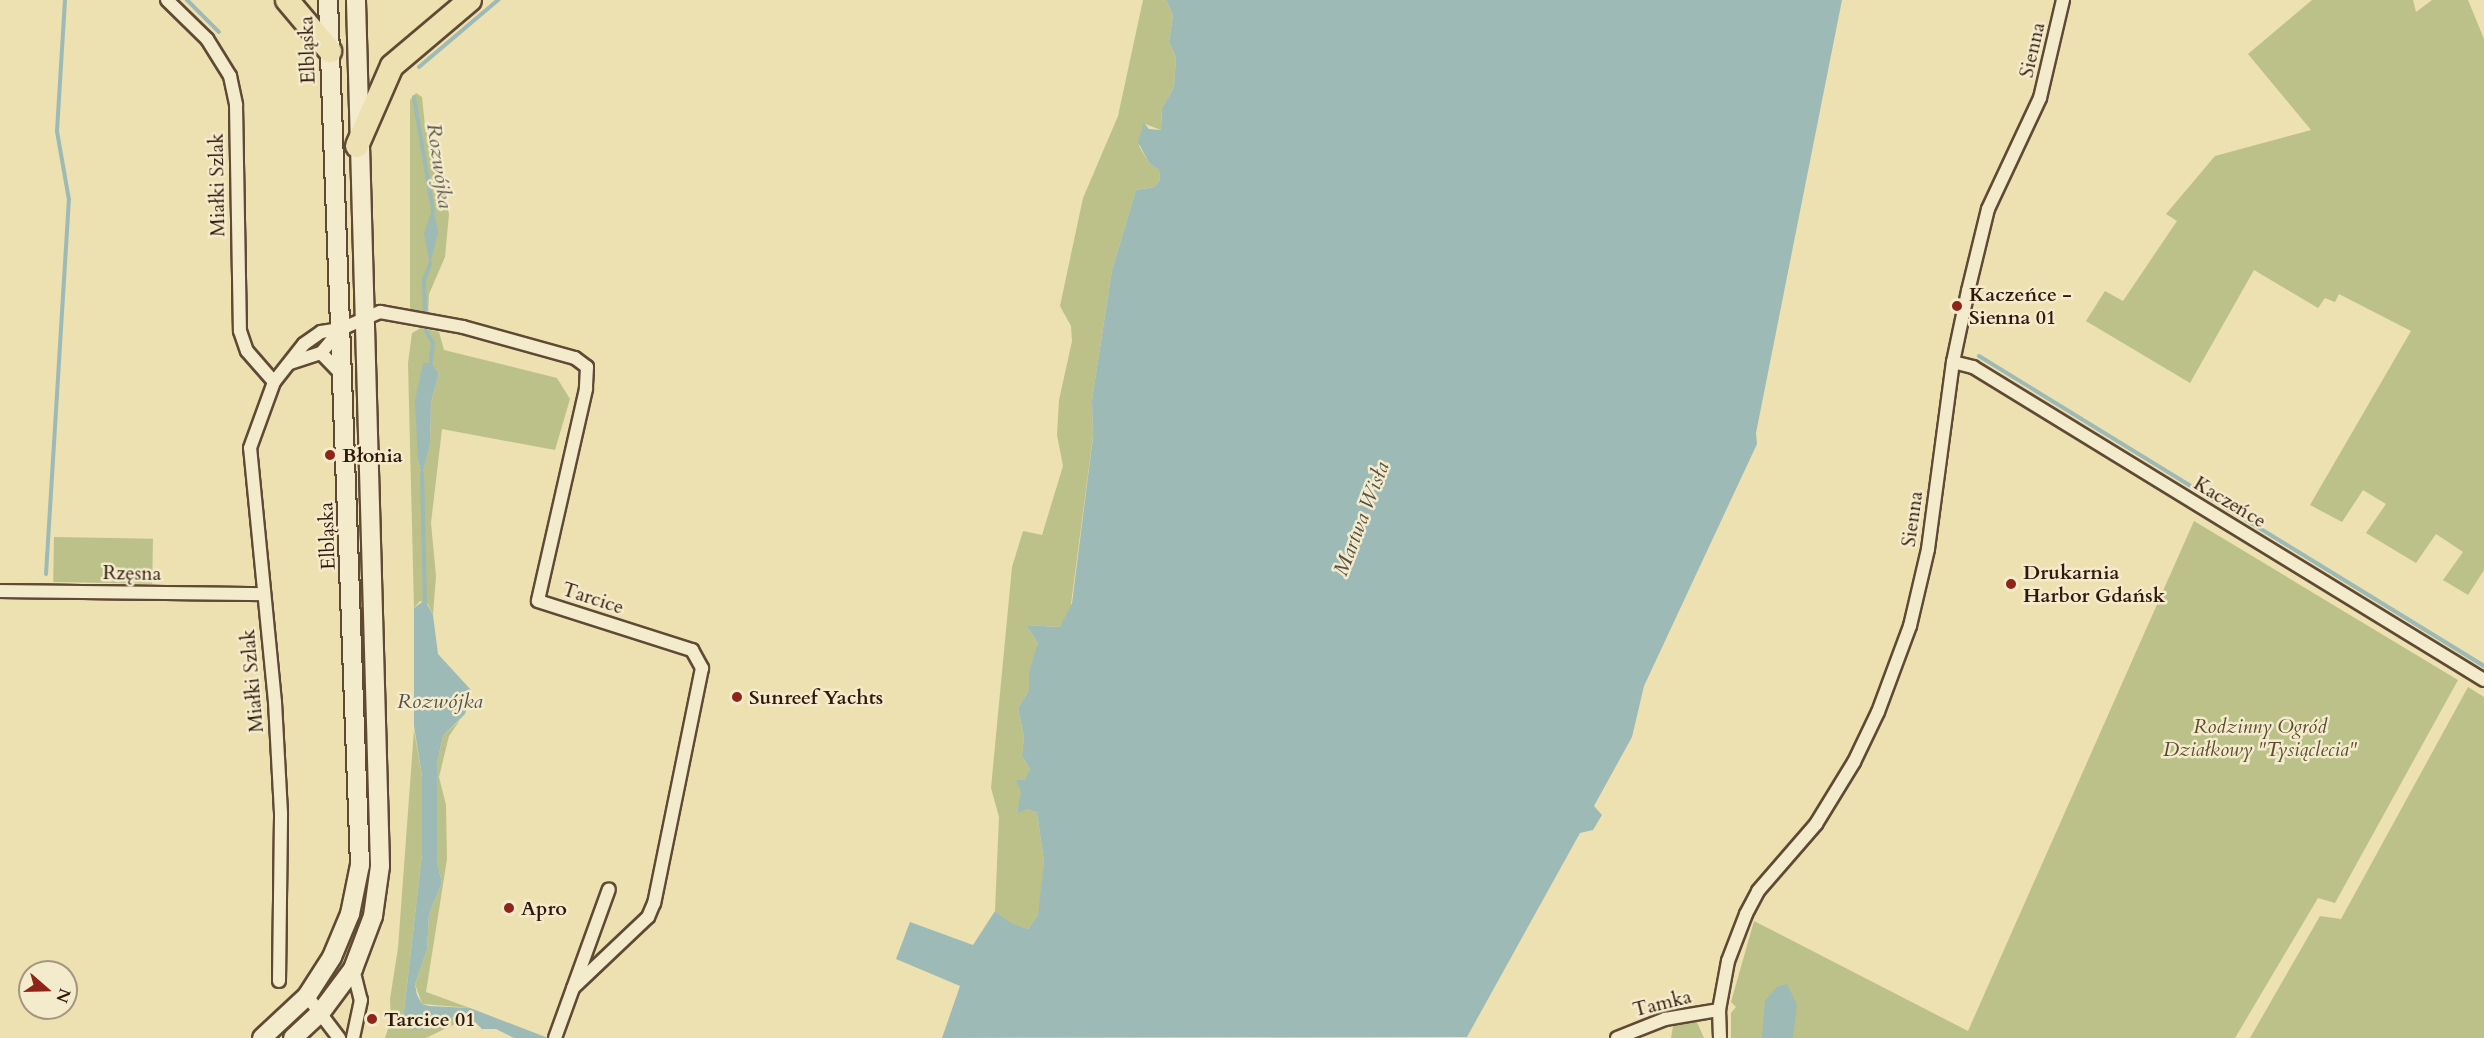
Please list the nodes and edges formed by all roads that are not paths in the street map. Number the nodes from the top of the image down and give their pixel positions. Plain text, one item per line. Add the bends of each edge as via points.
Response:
1 (167, 0) edge
2 (287, 0) edge
3 (328, 0) edge
4 (356, 0) edge
5 (470, 0) edge
6 (2063, 0) edge
7 (330, 51) junction
8 (357, 146) junction
9 (363, 319) junction
10 (341, 329) junction
11 (321, 353) junction
12 (1953, 362) junction
13 (290, 363) junction
14 (343, 376) junction
15 (274, 382) junction
16 (0, 591) edge
17 (264, 594) junction
18 (2484, 680) edge
19 (609, 889) dead end
20 (353, 969) junction
21 (279, 981) dead end
22 (573, 988) junction
23 (307, 996) junction
24 (1719, 1010) junction
25 (321, 1012) junction
26 (555, 1037) edge
27 (262, 1038) edge
28 (294, 1038) edge
29 (339, 1038) edge
30 (353, 1038) edge
31 (1617, 1038) edge
32 (1720, 1038) edge

1 - 15 street, Miałki Szlak via 207,39 230,76 236,105 240,332 247,351
2 - 7 highway
3 - 7 main road, Elbląska
4 - 8 main road
5 - 8 highway via 392,66
6 - 12 street, Sienna via 2040,98 1988,209
7 - 10 main road, Elbląska
8 - 9 main road
9 - 10 street, Miałki Szlak
9 - 20 main road via 380,858 373,916
9 - 22 street, Tarcice via 380,312 463,327 575,358 587,368 586,389 538,601 692,650 702,668 654,903 648,917
10 - 11 street, Miałki Szlak
10 - 13 street, Miałki Szlak via 321,332 304,344
10 - 14 main road, Elbląska
11 - 13 street
11 - 14 street
12 - 18 street, Kaczeńce via 1973,367
12 - 24 street, Sienna via 1922,581 1893,675 1834,796 1801,843 1758,891 1746,914 1728,961
13 - 15 street, Miałki Szlak
14 - 23 main road, Elbląska via 360,865 343,933
15 - 17 street, Miałki Szlak via 250,448
16 - 17 street, Rzęsna
17 - 21 street, Miałki Szlak via 281,813
19 - 22 street, Tarcice
20 - 25 main road
20 - 30 street via 361,1000
22 - 26 street, Tarcice
23 - 25 street
23 - 27 main road, Elbląska
24 - 31 street, Tamka via 1665,1019
24 - 32 street, Sienna
25 - 28 main road
25 - 29 street

